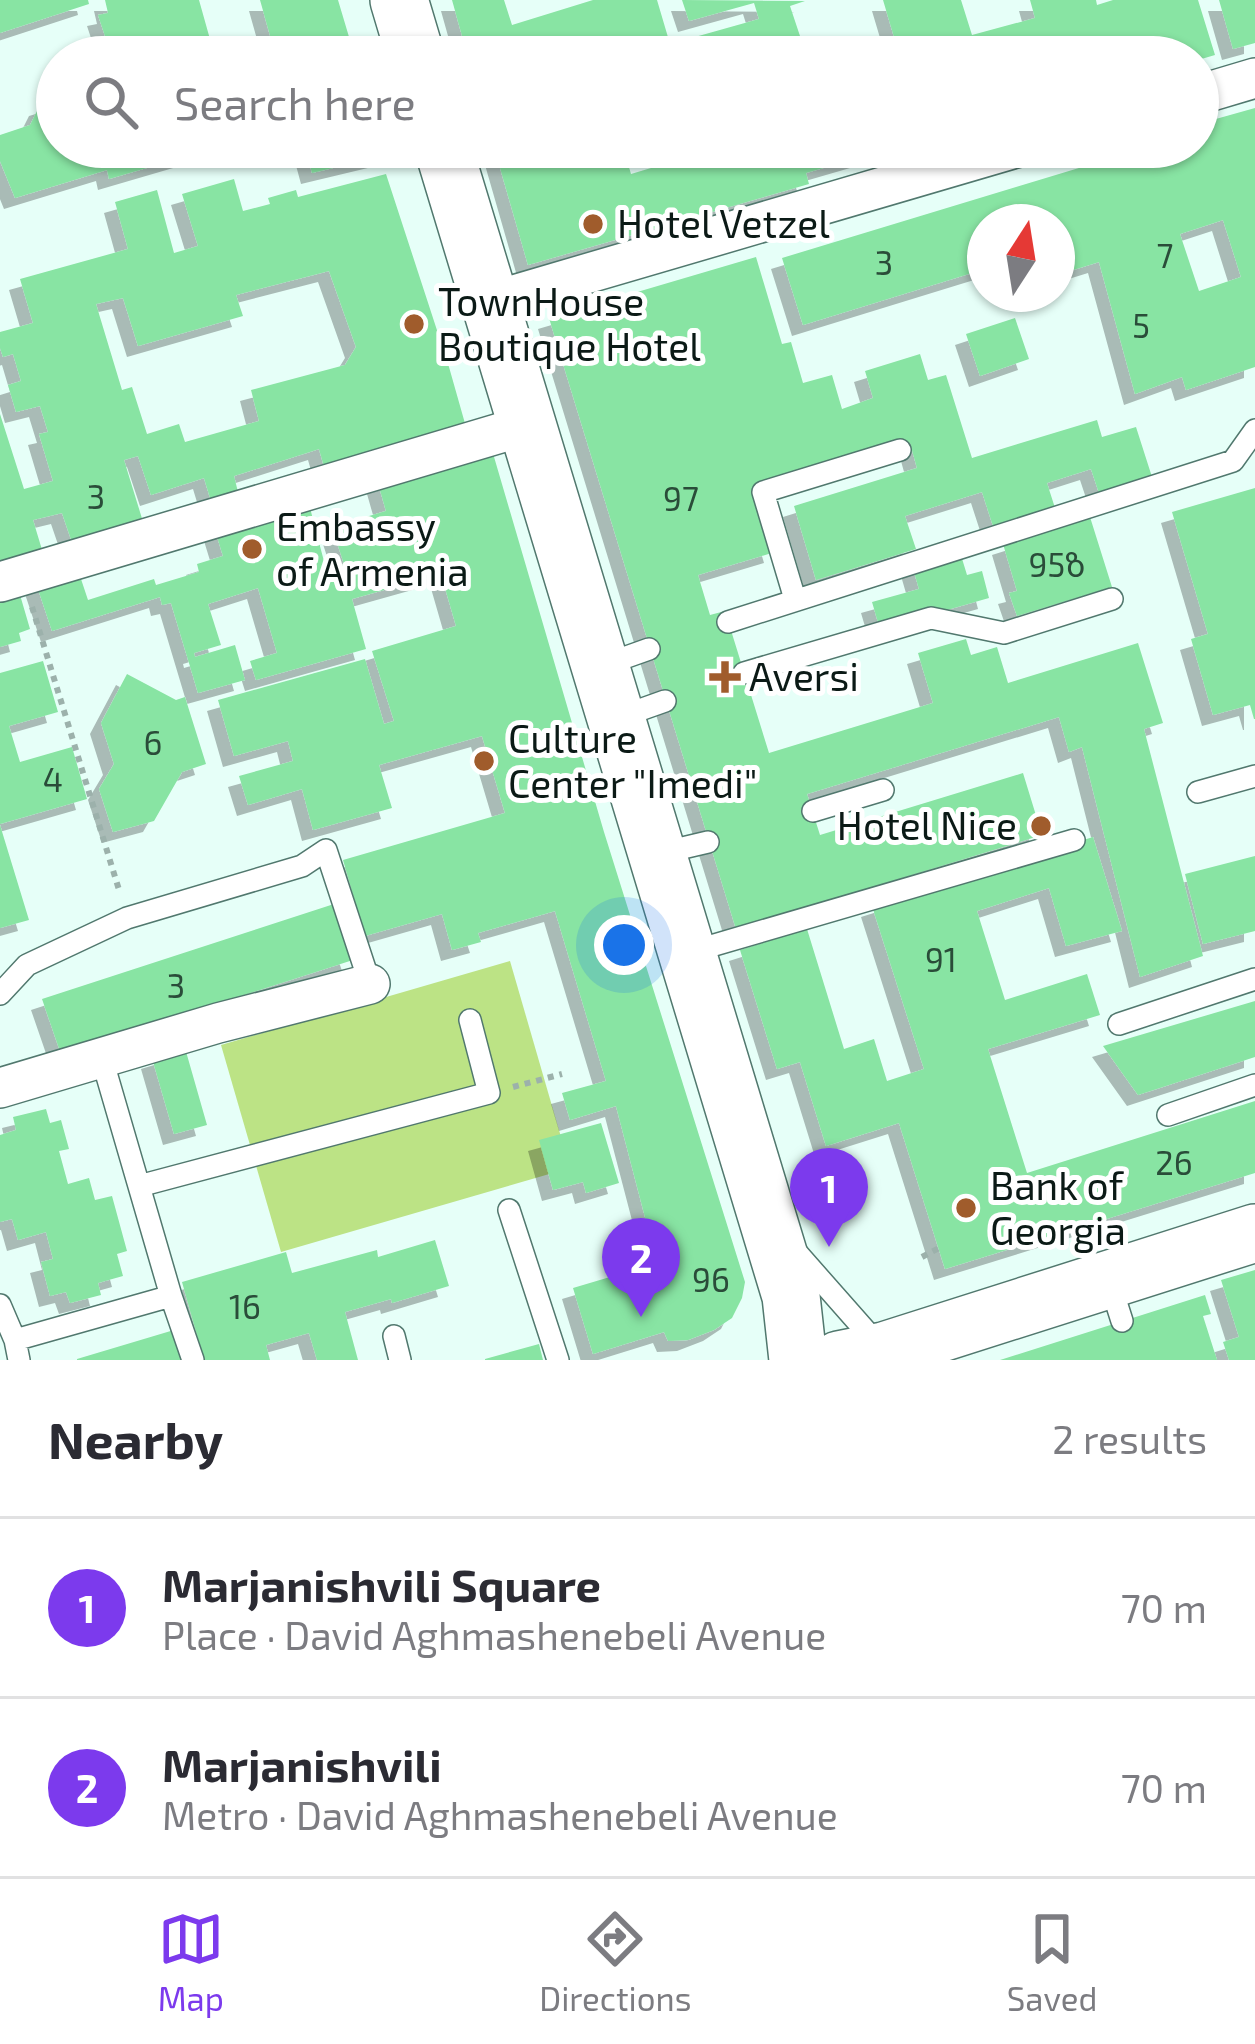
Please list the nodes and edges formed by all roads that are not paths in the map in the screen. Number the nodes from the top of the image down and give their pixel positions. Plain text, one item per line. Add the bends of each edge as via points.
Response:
1 (399, 0) edge
2 (410, 36) edge
3 (1254, 81) edge
4 (1219, 90) edge
5 (449, 168) edge
6 (947, 168) edge
7 (490, 302) junction
8 (527, 425) junction
9 (1255, 430) edge
10 (900, 450) dead end
11 (11, 579) edge
12 (795, 599) junction
13 (1112, 599) dead end
14 (728, 622) dead end
15 (744, 673) dead end
16 (1255, 776) edge
17 (883, 790) dead end
18 (1198, 792) dead end
19 (813, 811) dead end
20 (1074, 840) dead end
21 (687, 953) junction
22 (1255, 979) edge
23 (370, 984) joint
24 (0, 994) edge
25 (470, 1020) dead end
26 (1119, 1024) dead end
27 (102, 1059) junction
28 (1255, 1085) edge
29 (0, 1088) edge
30 (1168, 1115) dead end
31 (139, 1186) junction
32 (509, 1210) dead end
33 (766, 1218) junction
34 (1255, 1233) edge
35 (171, 1296) junction
36 (0, 1305) edge
37 (394, 1336) dead end
38 (17, 1350) edge
39 (870, 1357) edge
40 (193, 1360) edge
41 (400, 1360) edge
42 (558, 1360) edge
43 (798, 1360) edge

1 - 2 main road
3 - 4 street
5 - 7 main road
6 - 7 street
7 - 8 main road
8 - 11 street
8 - 21 main road via 632,684 682,848
9 - 12 lane via 1233,461
10 - 12 lane via 763,492
12 - 14 lane
13 - 15 lane via 1004,633 931,618
16 - 18 lane
17 - 19 lane
20 - 21 lane
21 - 33 main road
22 - 26 lane
23 - 24 lane via 326,850 302,866 127,918 27,965
23 - 27 street
25 - 31 lane via 490,1093
27 - 29 street
27 - 31 lane
28 - 30 lane
31 - 35 lane
32 - 42 lane
33 - 39 lane
33 - 43 main road via 791,1297
34 - 39 main road via 1115,1300
35 - 38 lane
35 - 40 lane
36 - 38 lane
37 - 41 lane

